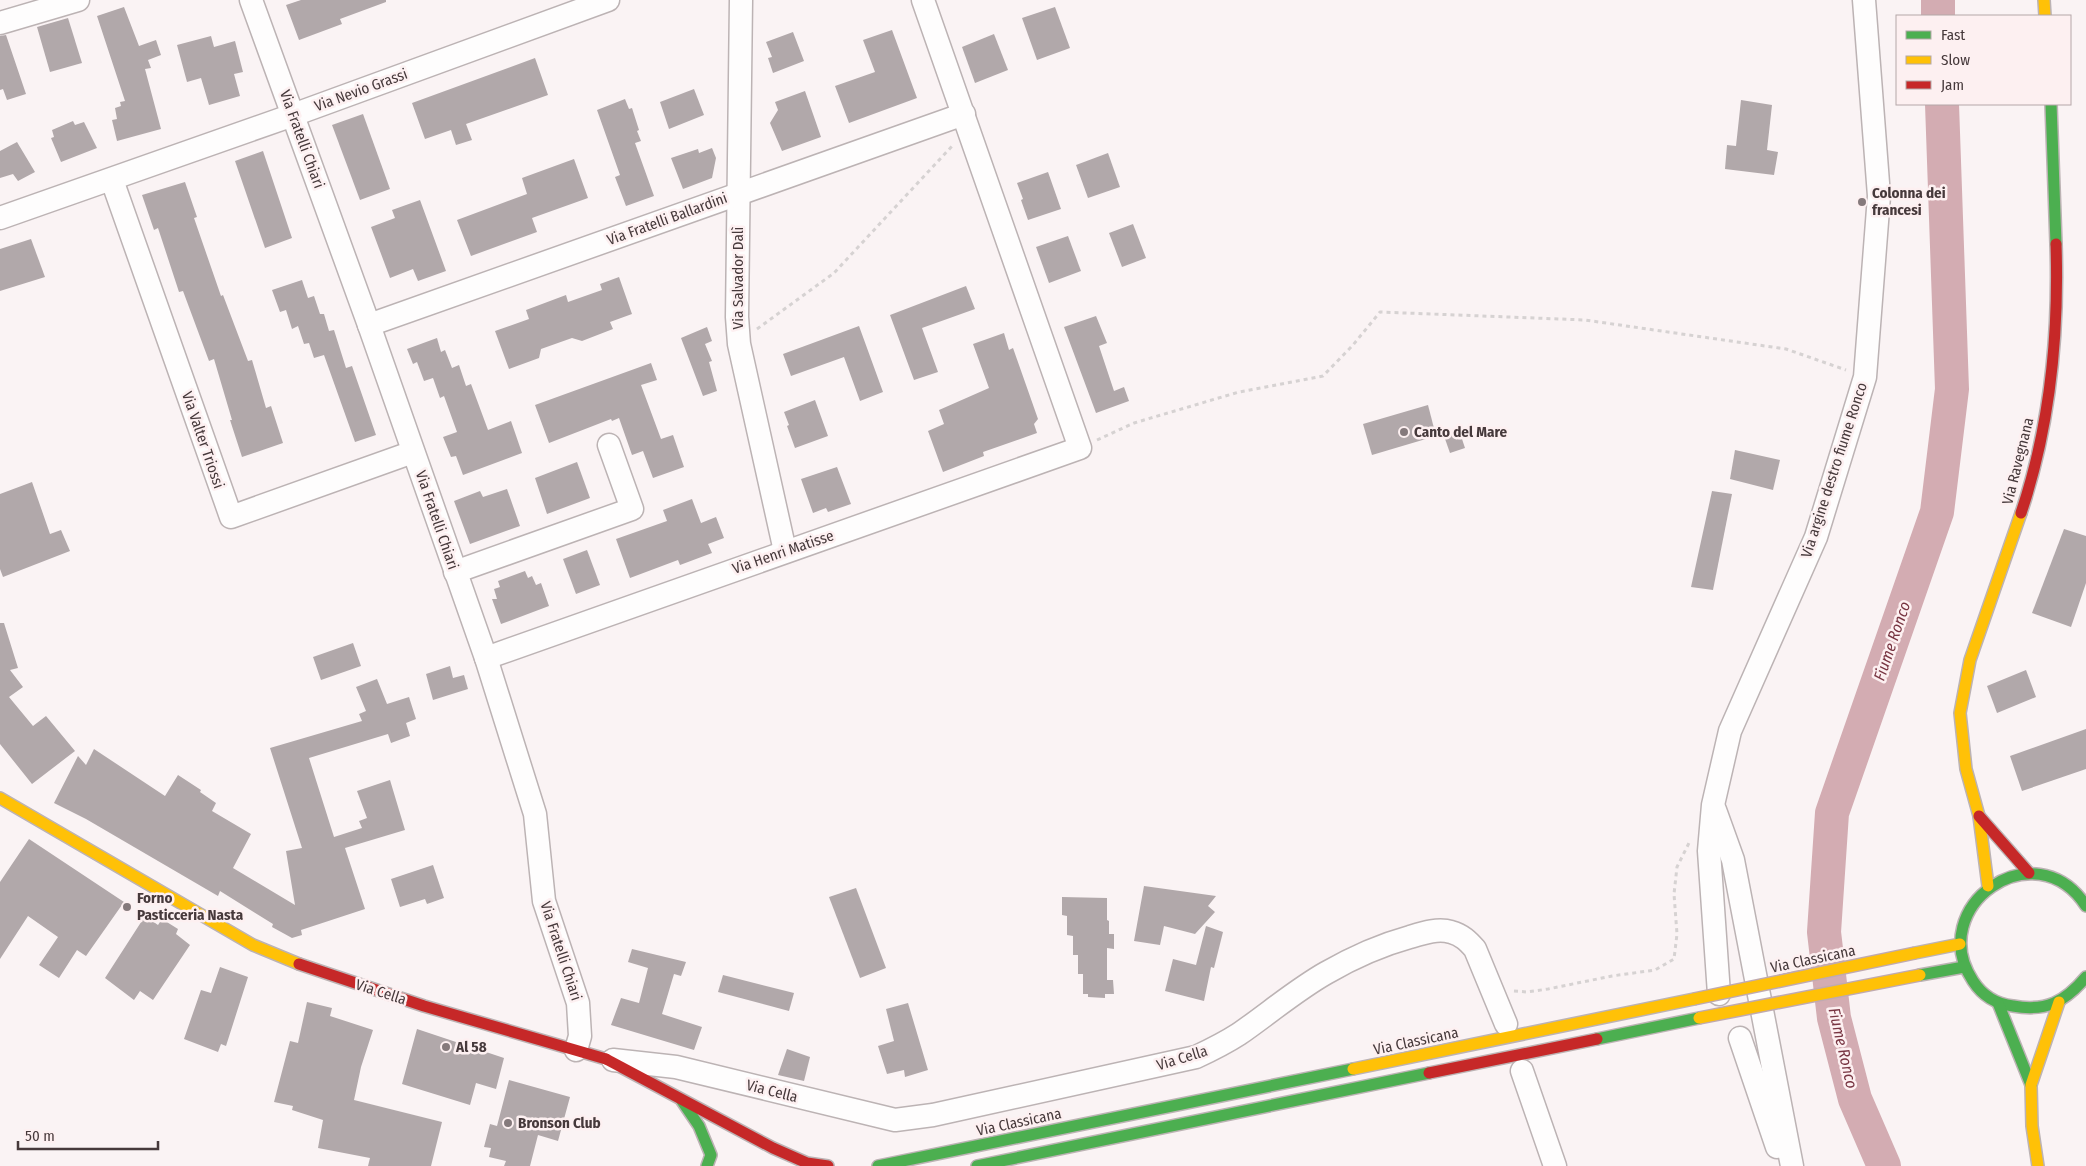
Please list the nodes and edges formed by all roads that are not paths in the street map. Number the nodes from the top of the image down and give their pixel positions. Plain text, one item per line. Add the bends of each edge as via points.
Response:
1 (78, 0) edge
2 (251, 0) edge
3 (608, 0) edge
4 (741, 0) edge
5 (923, 0) edge
6 (1864, 0) edge
7 (2044, 0) edge
8 (2045, 15) edge
9 (0, 23) edge
10 (2051, 105) edge
11 (293, 115) junction
12 (967, 121) junction
13 (112, 180) junction
14 (738, 194) junction
15 (0, 218) edge
16 (370, 325) junction
17 (609, 445) dead end
18 (413, 452) junction
19 (785, 551) junction
20 (455, 572) junction
21 (486, 658) junction
22 (0, 798) edge
23 (1713, 804) junction
24 (1979, 816) junction
25 (2028, 873) junction
26 (1988, 886) junction
27 (2086, 906) edge
28 (1960, 944) junction
29 (1964, 967) junction
30 (2086, 977) edge
31 (1719, 994) junction
32 (2059, 1002) junction
33 (1998, 1003) junction
34 (1506, 1024) dead end
35 (1740, 1038) dead end
36 (576, 1050) junction
37 (606, 1059) junction
38 (1522, 1072) dead end
39 (2031, 1085) junction
40 (678, 1096) junction
41 (708, 1166) edge
42 (828, 1166) edge
43 (878, 1166) edge
44 (977, 1166) edge
45 (1554, 1166) edge
46 (1784, 1166) edge
47 (1792, 1166) edge
48 (2038, 1166) edge

1 - 9 street
2 - 11 street, Via Fratelli Chiari
3 - 11 street, Via Nevio Grassi
4 - 14 street, Via Salvador Dalì
5 - 12 street
6 - 23 street, Via argine destro fiume Ronco via 1879,196 1865,377 1816,537 1730,732
7 - 8 main road
10 - 24 main road, Via Ravegnana via 2056,257 2052,373 2041,442 2023,506 1970,660 1960,713 1966,769
11 - 13 street, Via Nevio Grassi
11 - 16 street, Via Fratelli Chiari
12 - 14 street, Via Fratelli Ballardini
12 - 19 street, Via Henri Matisse via 1080,448
13 - 15 street, Via Nevio Grassi
13 - 18 street, Via Valter Triossi via 231,517
14 - 16 street, Via Fratelli Ballardini
14 - 19 street, Via Salvador Dalì via 739,344
16 - 18 street, Via Fratelli Chiari
17 - 20 street via 632,509
18 - 20 street, Via Fratelli Chiari
19 - 21 street, Via Henri Matisse
20 - 21 street, Via Fratelli Chiari
21 - 36 street, Via Fratelli Chiari via 535,814 544,901 578,1003 580,1036
22 - 36 main road, Via Cella via 238,937 290,961 424,1006
23 - 31 street, Via argine destro fiume Ronco via 1709,851
23 - 47 street via 1733,860
24 - 25 main road, Via Ravegnana
24 - 26 main road, Via Ravegnana
25 - 26 main road via 2008,876
25 - 27 main road via 2059,880 2072,889
26 - 28 main road via 1967,911 1961,927
28 - 29 main road
28 - 31 main road, Via Classicana, bridge
29 - 33 main road via 1978,988
29 - 44 main road, bridge
30 - 32 main road
31 - 43 main road, Via Classicana, bridge
32 - 33 main road via 2039,1008 2018,1009
32 - 39 main road
33 - 39 main road
34 - 37 street, Via Cella via 1482,962 1468,940 1450,931 1424,933 1369,951 1326,973 1238,1034 1196,1057 932,1115 895,1120 676,1067
35 - 46 street
36 - 37 main road, Via Cella
37 - 40 main road
38 - 45 street
39 - 48 main road via 2032,1126
40 - 41 main road via 700,1126 711,1155
40 - 42 main road via 772,1148 807,1162

